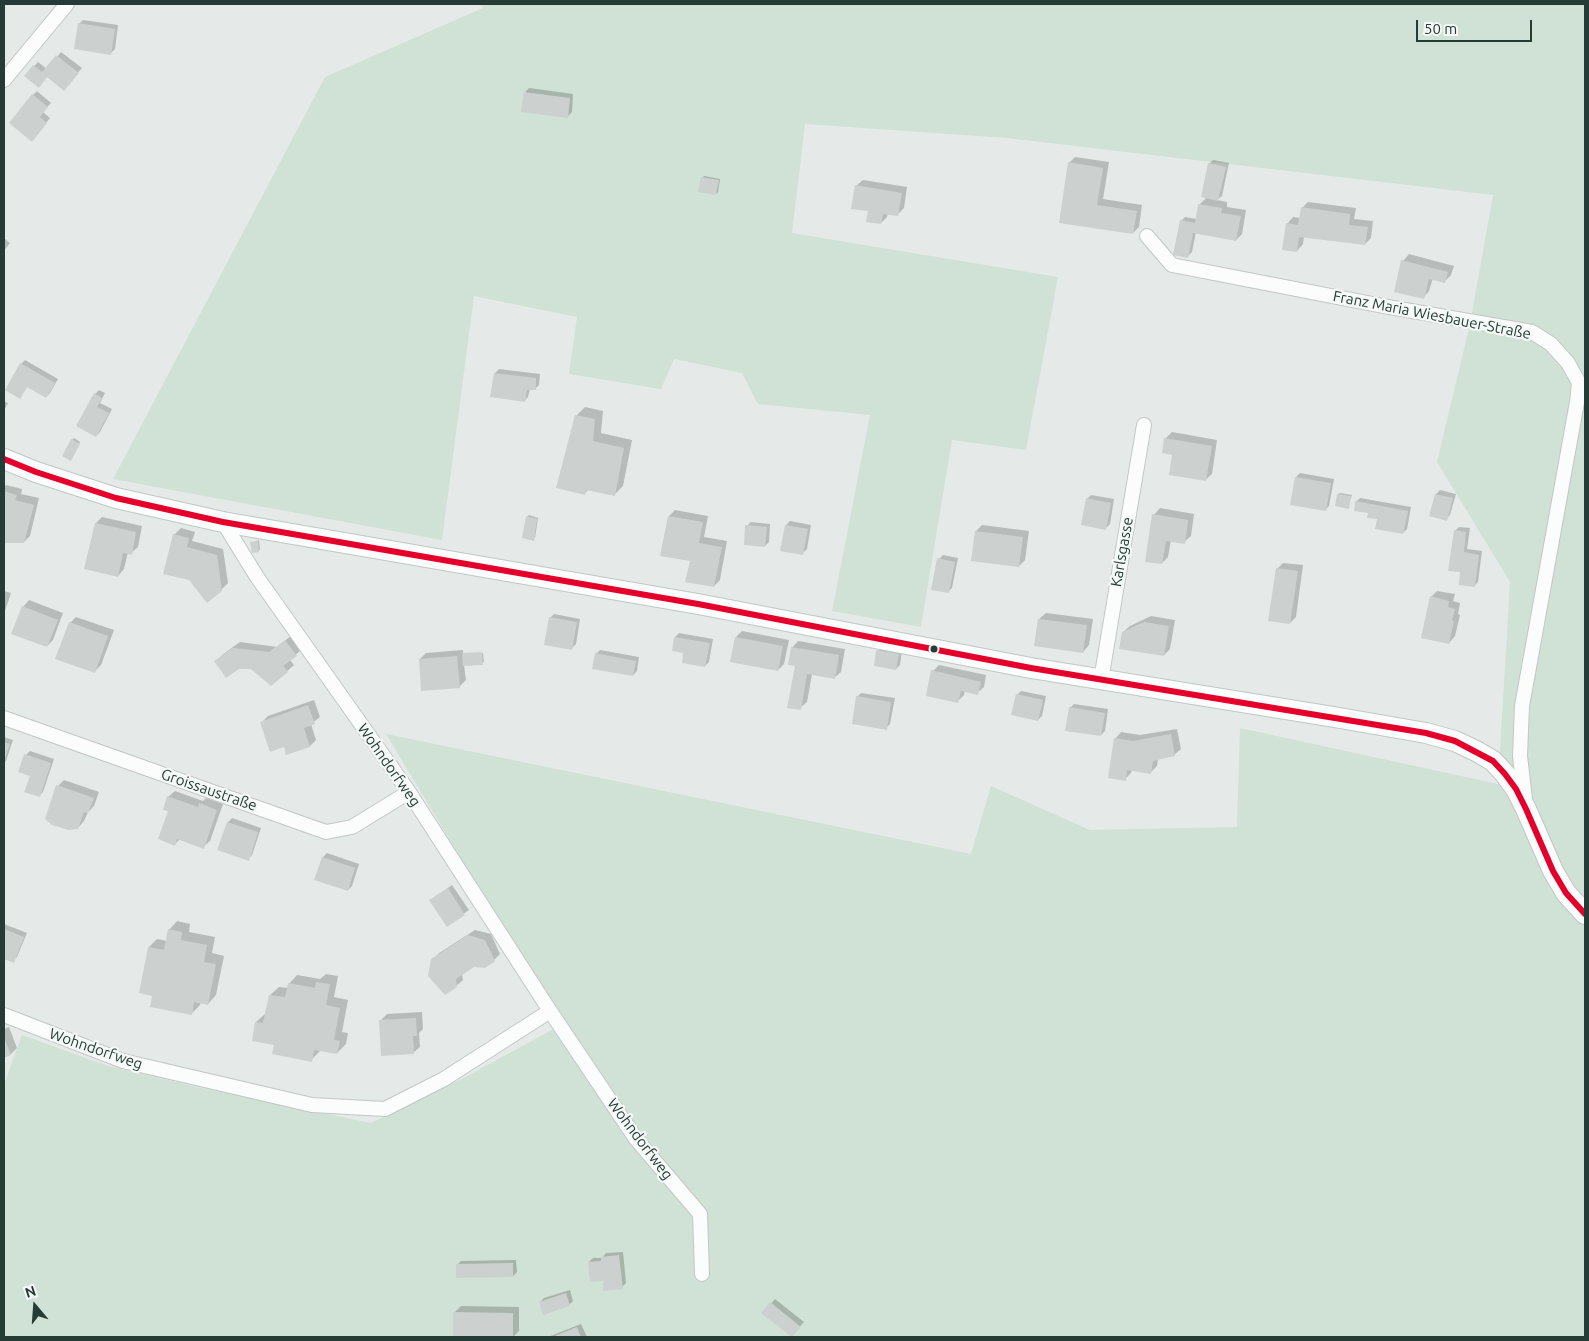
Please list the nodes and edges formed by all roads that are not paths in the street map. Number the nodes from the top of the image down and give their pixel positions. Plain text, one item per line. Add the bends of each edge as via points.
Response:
1 (67, 4) edge
2 (4, 80) edge
3 (1147, 236) dead end
4 (1144, 424) dead end
5 (4, 459) edge
6 (223, 522) junction
7 (1101, 680) junction
8 (4, 718) edge
9 (409, 792) junction
10 (1526, 809) junction
11 (1585, 914) edge
12 (550, 1012) junction
13 (4, 1015) edge
14 (702, 1274) dead end

1 - 2 street
3 - 10 street, Franz Maria Wiesbauer-Straße via 1172,265 1532,332 1550,344 1568,363 1579,383 1577,402 1522,706 1520,756
4 - 7 street, Karlsgasse
5 - 6 street via 116,498
6 - 7 street via 688,602
6 - 9 street, Wohndorfweg via 257,577
7 - 10 street via 1426,733 1455,742 1493,761 1516,789
8 - 9 street, Groissaustraße via 326,832 352,827
9 - 12 street, Wohndorfweg
10 - 11 street via 1566,893
12 - 13 street, Wohndorfweg via 444,1079 385,1109 312,1106 123,1061
12 - 14 street, Wohndorfweg via 636,1139 700,1214

